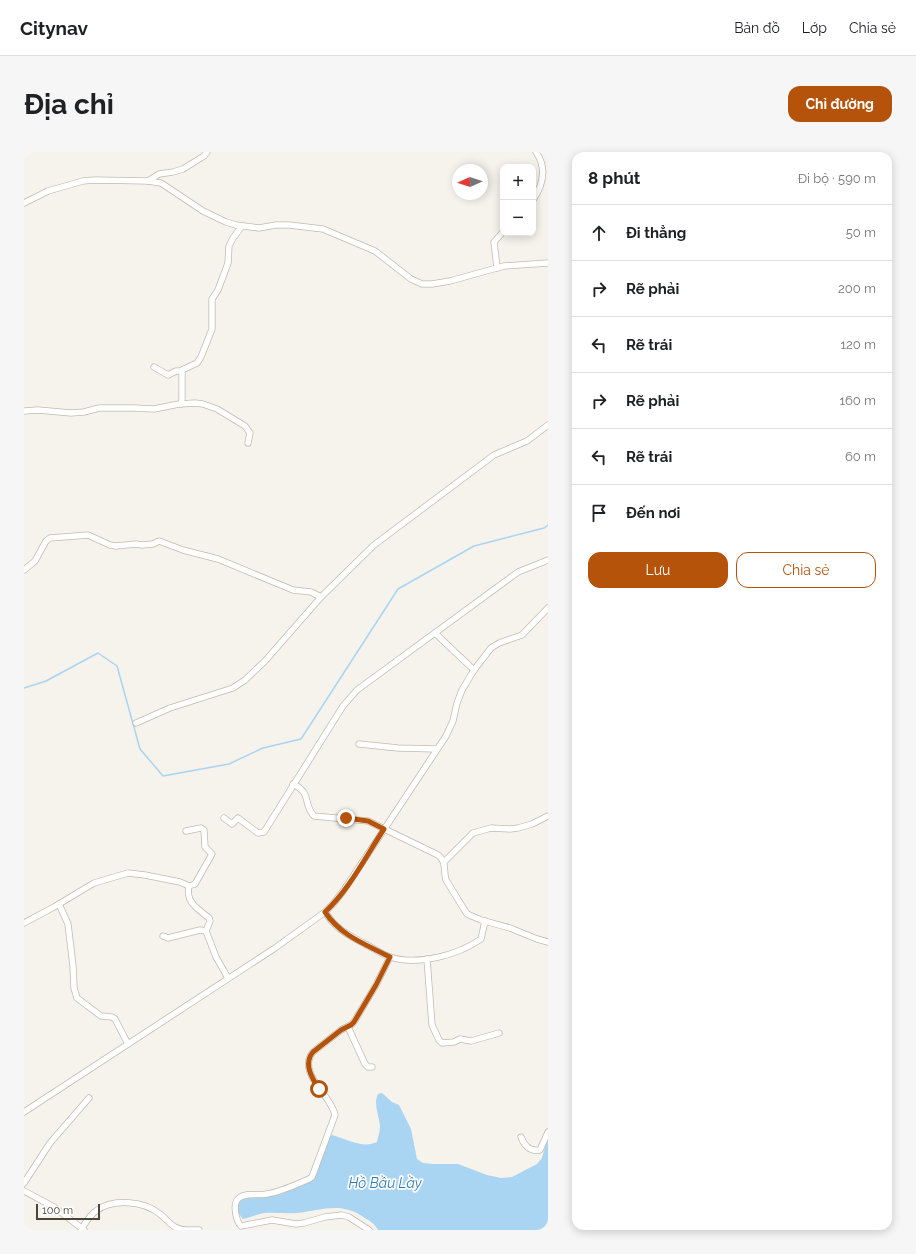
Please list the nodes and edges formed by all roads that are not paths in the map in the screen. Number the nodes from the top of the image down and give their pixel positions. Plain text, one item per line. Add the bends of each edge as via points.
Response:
1 (207, 152) edge
2 (536, 152) edge
3 (148, 180) junction
4 (536, 195) edge
5 (24, 203) edge
6 (242, 226) junction
7 (500, 235) edge
8 (548, 263) edge
9 (497, 268) junction
10 (154, 367) dead end
11 (182, 371) junction
12 (181, 404) junction
13 (24, 411) edge
14 (548, 425) edge
15 (248, 443) dead end
16 (548, 560) edge
17 (24, 570) edge
18 (321, 597) junction
19 (548, 608) edge
20 (435, 633) junction
21 (474, 670) junction
22 (136, 723) dead end
23 (359, 744) dead end
24 (437, 749) junction
25 (293, 784) junction
26 (548, 816) edge
27 (224, 818) dead end
28 (384, 829) junction
29 (186, 831) dead end
30 (444, 862) junction
31 (188, 886) junction
32 (60, 904) junction
33 (325, 912) junction
34 (485, 921) junction
35 (24, 923) edge
36 (206, 931) junction
37 (163, 936) dead end
38 (548, 942) edge
39 (390, 957) junction
40 (427, 959) junction
41 (228, 978) junction
42 (348, 1027) junction
43 (499, 1033) dead end
44 (128, 1044) junction
45 (372, 1067) dead end
46 (89, 1098) dead end
47 (24, 1112) edge
48 (548, 1132) edge
49 (521, 1137) dead end
50 (24, 1183) edge
51 (24, 1191) edge
52 (83, 1229) edge
53 (187, 1230) edge
54 (199, 1230) edge
55 (369, 1230) edge

1 - 3 street via 183,169 159,174
2 - 4 street via 542,165 542,175
3 - 5 street via 83,181 48,191
3 - 6 street via 161,183 203,211 226,222
6 - 9 street via 259,228 289,225 323,229 375,251 422,284 450,281
6 - 11 street via 233,238 228,263 212,299 212,329 200,360
7 - 9 street via 494,242
8 - 9 street
10 - 11 street via 168,375
11 - 12 street
12 - 13 street via 154,409 99,408 71,413
12 - 15 street via 209,406 245,426 250,433
14 - 18 street via 527,441 494,455 418,511 374,545
16 - 20 street via 518,572
17 - 18 street via 35,561 50,538 88,536 116,546 148,545 159,541 218,559 293,590 311,592
18 - 22 street via 245,680 233,688 202,696
19 - 21 street via 522,634 494,646
20 - 21 street
20 - 25 street via 367,682 351,697
21 - 24 street via 459,696 448,734
23 - 24 street
24 - 28 street
25 - 27 street via 264,832 258,833 238,818 232,824
25 - 28 street via 304,792 314,816 368,821
26 - 30 street via 518,828 494,828 472,833
28 - 30 street via 438,855
28 - 33 street via 344,890
29 - 31 street via 201,828 204,830 205,847 212,854 195,884
30 - 34 street via 446,880 467,914
31 - 32 street via 180,882 128,873 94,883
31 - 36 street via 188,898 210,920
32 - 35 street
32 - 44 street via 68,924 77,998 101,1016 112,1017
33 - 39 street via 345,934
33 - 41 street
34 - 38 street
34 - 40 street via 483,935 478,941 448,954
36 - 37 street via 200,930 168,938
36 - 41 street
39 - 40 street
39 - 42 street via 376,985
40 - 43 street via 432,1024 439,1040 442,1043 460,1039 471,1041
41 - 44 street
42 - 45 street via 365,1064
42 - 55 street via 313,1052 308,1060 309,1069 333,1108 335,1116 313,1175 274,1193 243,1195 236,1201 235,1208 239,1224 242,1226 272,1220 296,1224 342,1215
44 - 47 street
46 - 50 street via 50,1143
48 - 49 street via 538,1151 525,1146
51 - 52 street via 54,1207
52 - 53 street via 98,1210 114,1204 127,1203 138,1204 156,1212 173,1227
53 - 54 street

